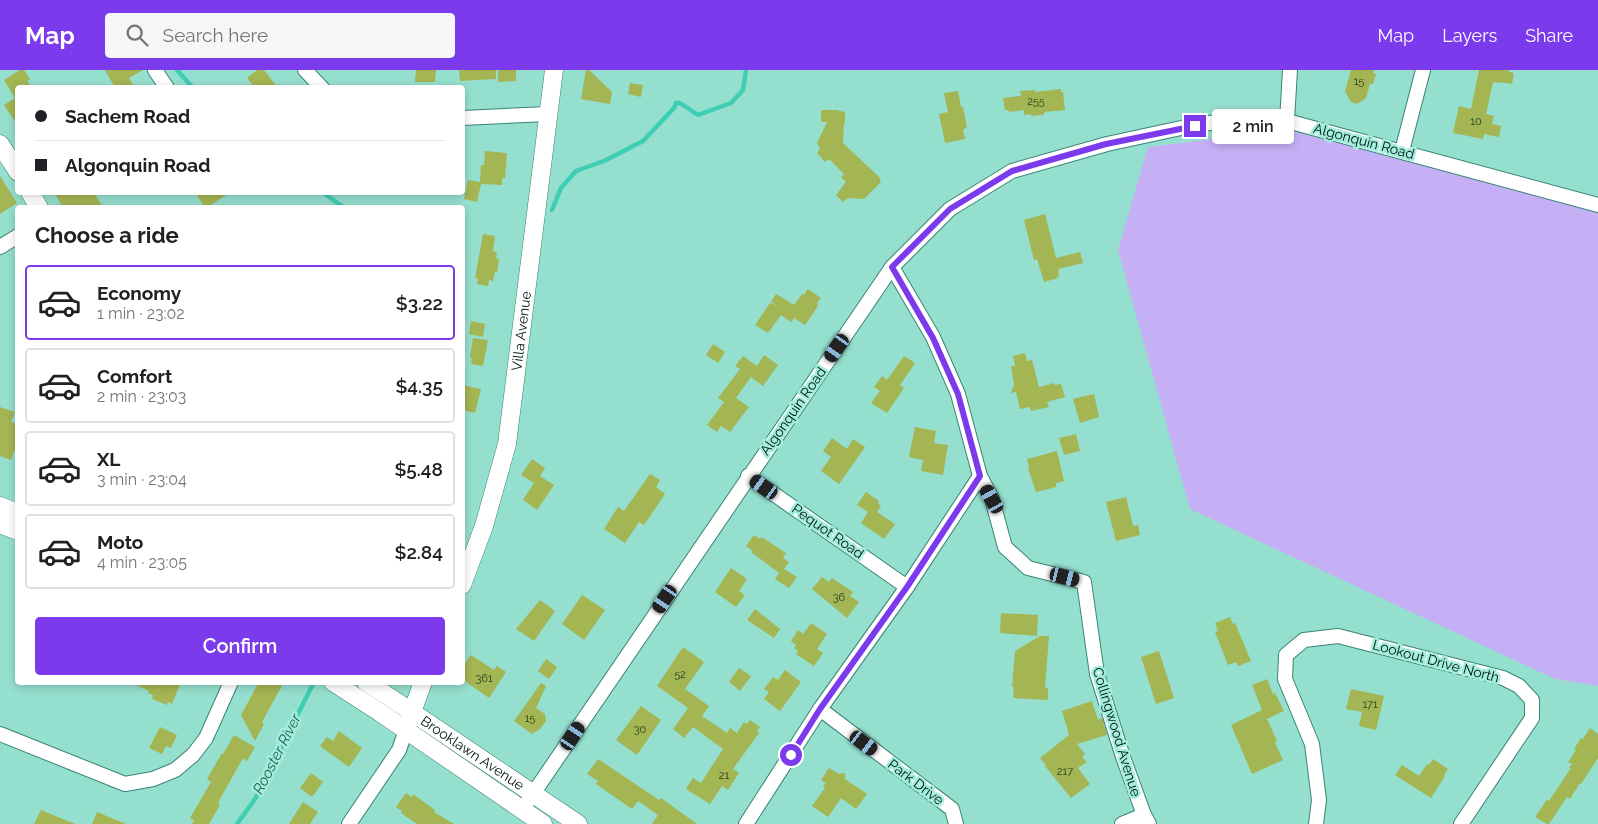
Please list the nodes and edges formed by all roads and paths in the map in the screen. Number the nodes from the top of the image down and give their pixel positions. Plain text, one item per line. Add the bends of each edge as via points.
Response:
1 (154, 70) edge
2 (305, 70) edge
3 (554, 70) edge
4 (1290, 70) edge
5 (1423, 70) edge
6 (165, 85) edge
7 (319, 85) edge
8 (548, 114) junction
9 (465, 118) edge
10 (1287, 121) junction
11 (0, 144) edge
12 (1402, 151) junction
13 (15, 167) edge
14 (1598, 204) edge
15 (15, 238) edge
16 (0, 246) edge
17 (892, 267) junction
18 (748, 476) junction
19 (980, 476) junction
20 (0, 506) edge
21 (15, 512) edge
22 (0, 524) edge
23 (15, 530) edge
24 (465, 577) edge
25 (907, 587) junction
26 (230, 685) edge
27 (339, 685) edge
28 (371, 685) edge
29 (422, 685) edge
30 (820, 709) junction
31 (412, 712) junction
32 (406, 730) junction
33 (0, 734) edge
34 (534, 794) junction
35 (552, 807) junction
36 (522, 810) junction
37 (1146, 820) edge
38 (349, 824) edge
39 (541, 824) edge
40 (578, 824) edge
41 (746, 824) edge
42 (956, 824) edge
43 (1122, 824) edge
44 (1316, 824) edge
45 (1461, 824) edge

1 - 6 street
2 - 7 street
3 - 8 main road, Villa Avenue
4 - 10 street
5 - 12 street
8 - 9 street
8 - 24 main road, Villa Avenue via 507,444 484,526
10 - 12 street, Algonquin Road
10 - 17 street, Algonquin Road via 1239,119 1195,126 1106,144 1012,171 950,209
11 - 13 main road
12 - 14 street, Algonquin Road
15 - 16 street
17 - 18 street, Algonquin Road
17 - 19 street, Collingwood Avenue via 933,338 958,394
18 - 25 street, Pequot Road
18 - 34 street, Algonquin Road
19 - 25 street
19 - 37 street, Collingwood Avenue via 992,499 1005,547 1028,568 1084,582 1097,674
20 - 21 main road
22 - 23 main road
25 - 30 street
26 - 33 street via 206,738 193,755 175,770 154,779 125,784
27 - 32 main road, Brooklawn Avenue
28 - 31 main road, Brooklawn Avenue
29 - 31 main road
30 - 41 street
30 - 42 street, Park Drive via 952,809
31 - 32 main road
31 - 34 main road, Brooklawn Avenue
32 - 36 main road, Brooklawn Avenue
32 - 38 street via 399,750
34 - 35 main road, Brooklawn Avenue
34 - 36 street, Algonquin Road
35 - 39 street
35 - 40 main road, Brooklawn Avenue
36 - 39 main road, Brooklawn Avenue
37 - 43 street
44 - 45 street, Lookout Drive North via 1319,800 1312,744 1285,678 1286,655 1304,640 1338,636 1503,678 1518,686 1532,700 1532,718

